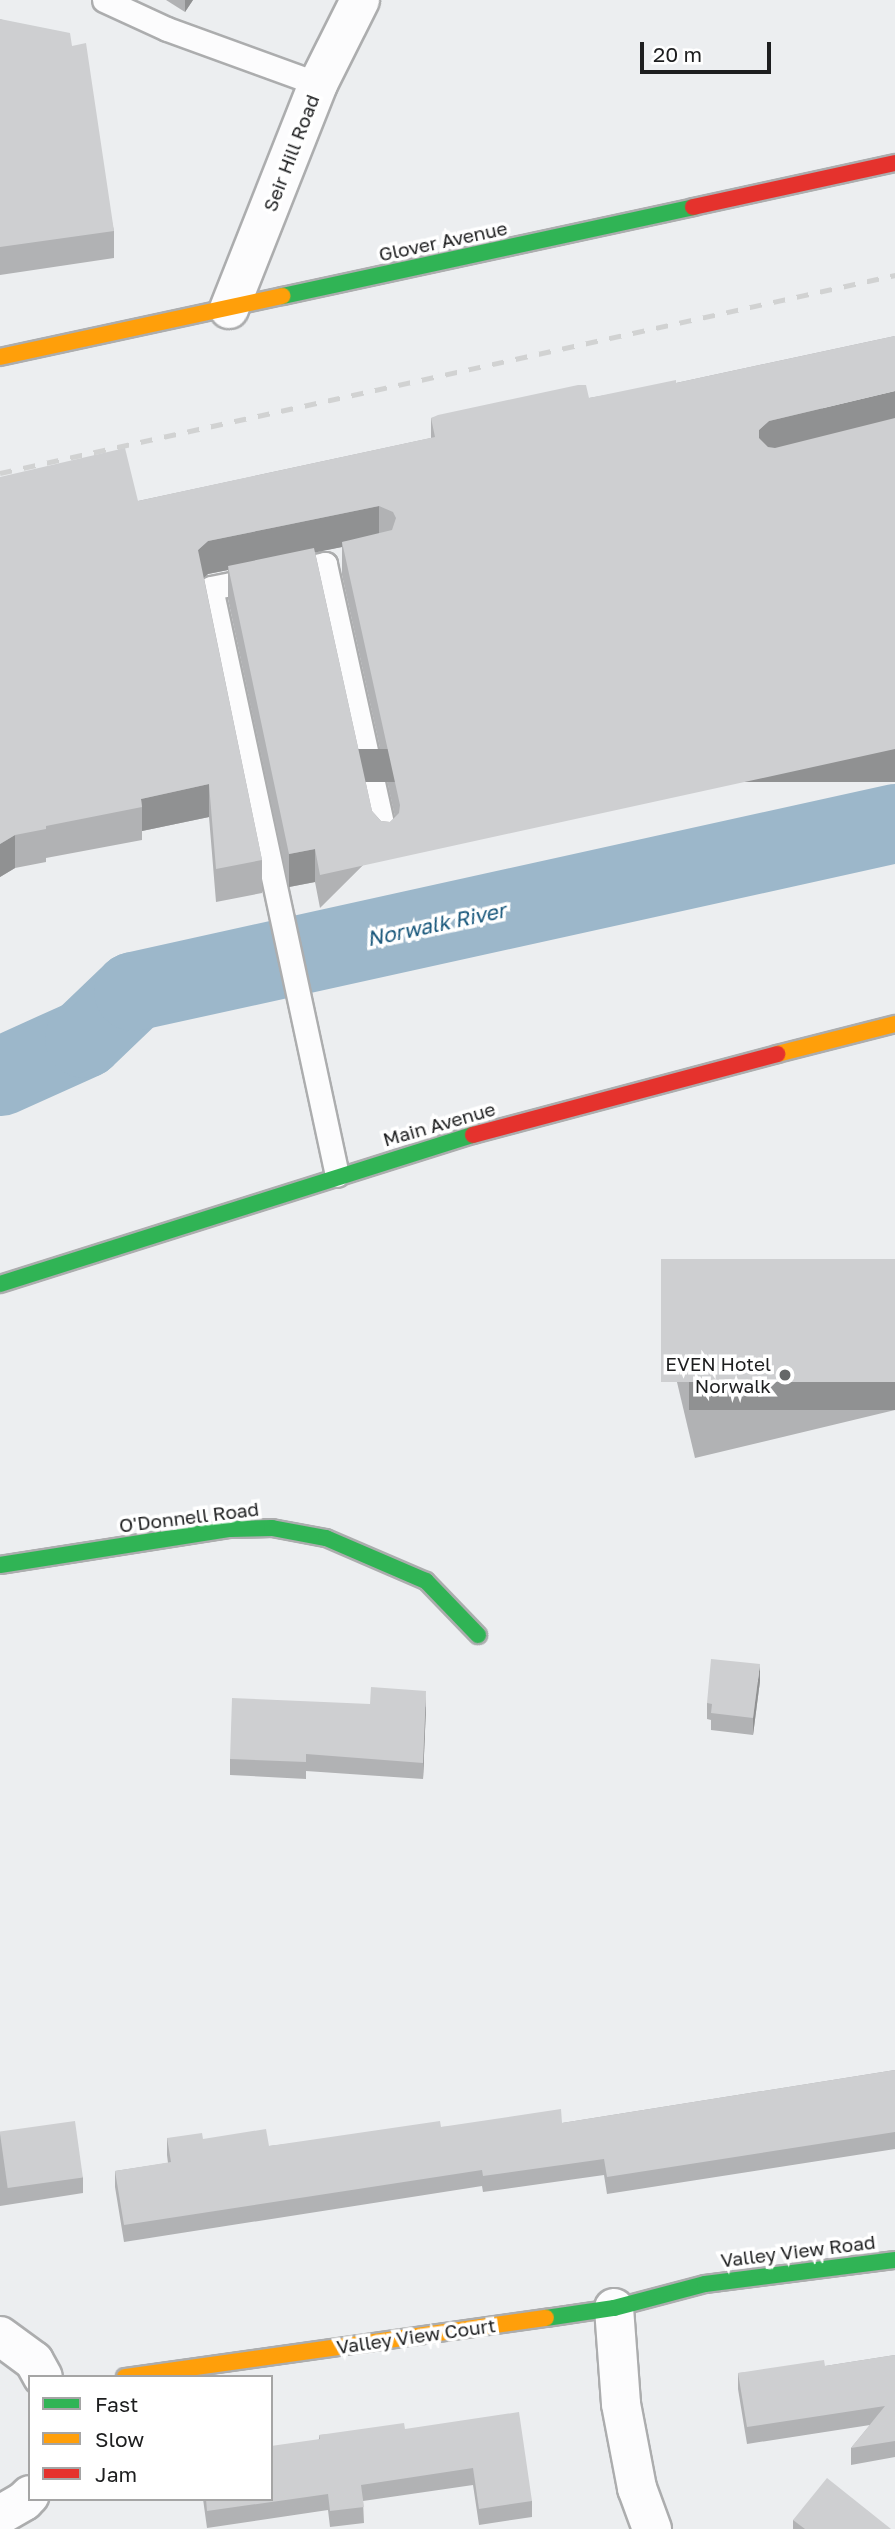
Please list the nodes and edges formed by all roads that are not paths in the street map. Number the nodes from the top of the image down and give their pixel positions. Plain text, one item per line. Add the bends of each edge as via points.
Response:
1 (104, 0) edge
2 (360, 0) edge
3 (317, 84) junction
4 (895, 163) edge
5 (229, 309) junction
6 (0, 357) edge
7 (348, 560) edge
8 (325, 564) junction
9 (386, 841) edge
10 (895, 1024) edge
11 (337, 1175) junction
12 (0, 1284) edge
13 (0, 1565) edge
14 (478, 1635) dead end
15 (895, 2260) edge
16 (705, 2284) joint
17 (614, 2308) junction
18 (0, 2336) edge
19 (42, 2375) edge
20 (139, 2375) edge
21 (28, 2496) edge
22 (0, 2515) edge
23 (652, 2529) edge

1 - 3 lane via 167,29
2 - 3 street, Seir Hill Road
3 - 5 street, Seir Hill Road
4 - 5 street, Glover Avenue
5 - 6 street, Glover Avenue
7 - 8 lane
8 - 9 lane
8 - 11 lane via 211,588
10 - 11 street, Main Avenue via 645,1087
11 - 12 street, Main Avenue
13 - 14 street, O'Donnell Road via 230,1529 272,1528 326,1538 426,1581
15 - 16 street, Valley View Road
16 - 17 street, Valley View Court
17 - 20 street, Valley View Court
17 - 23 street via 621,2404 637,2488
18 - 19 street via 34,2361
21 - 22 street

